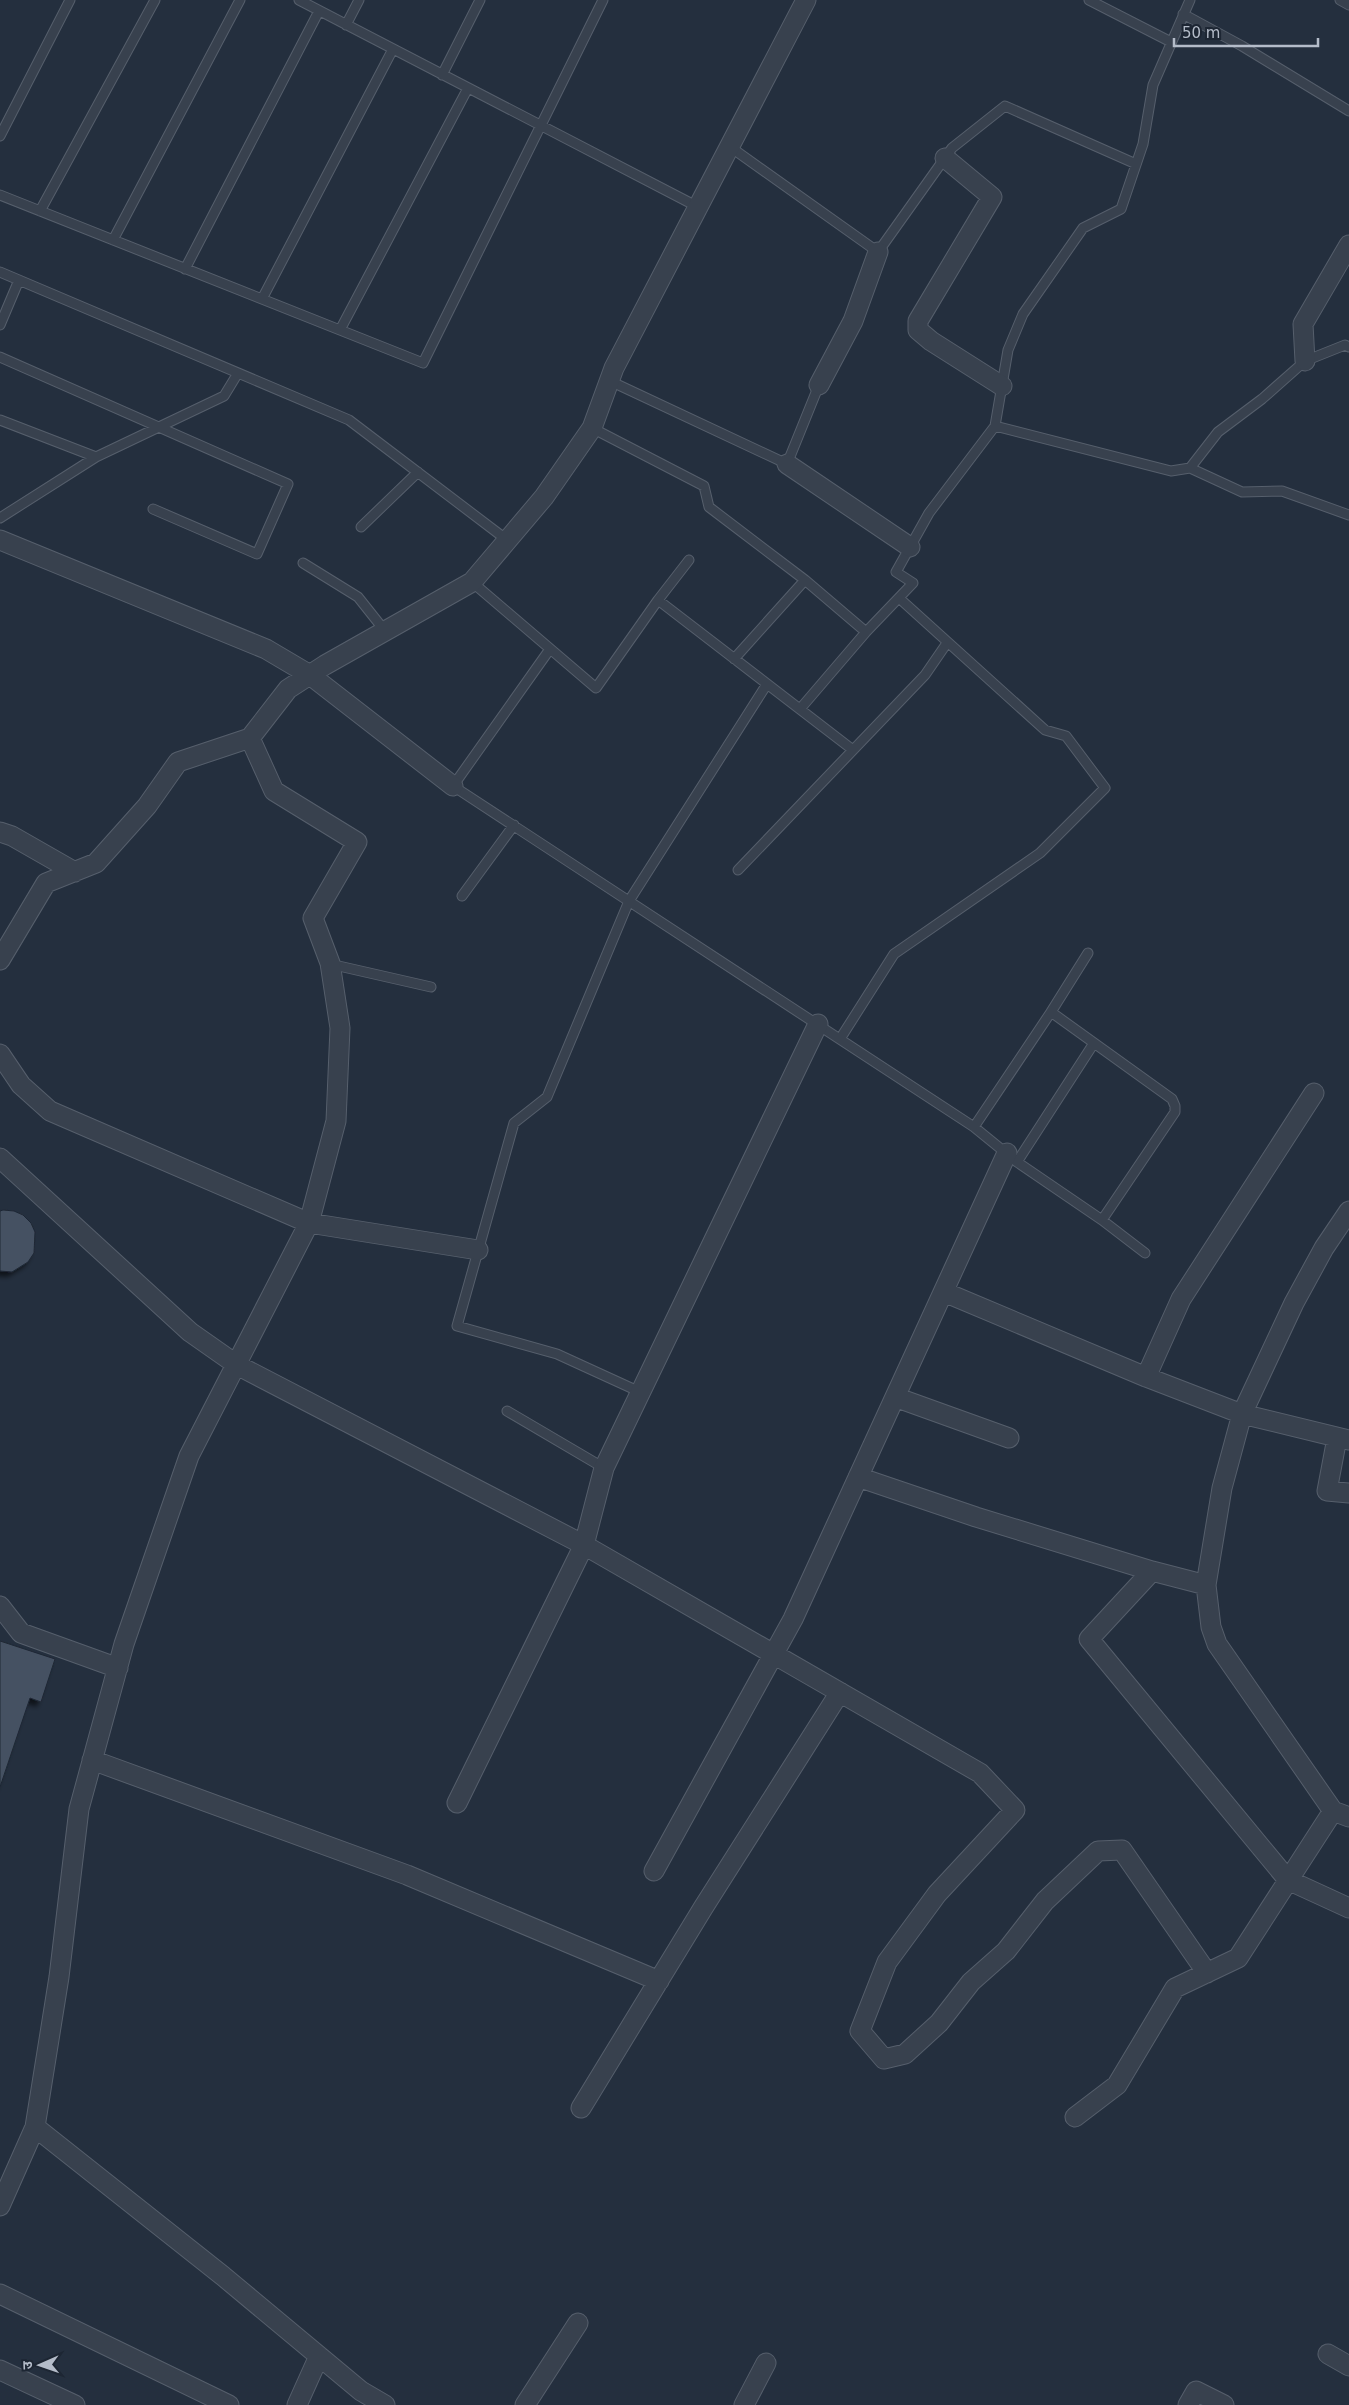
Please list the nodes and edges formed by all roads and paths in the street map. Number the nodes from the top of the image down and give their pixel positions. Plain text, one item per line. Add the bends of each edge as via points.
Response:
1 (70, 0) edge
2 (155, 0) edge
3 (240, 0) edge
4 (299, 0) edge
5 (359, 0) edge
6 (480, 0) edge
7 (603, 0) edge
8 (806, 0) edge
9 (1089, 0) edge
10 (1190, 0) edge
11 (1340, 0) edge
12 (1349, 5) edge
13 (319, 11) junction
14 (1183, 14) junction
15 (346, 25) junction
16 (1171, 42) junction
17 (393, 49) junction
18 (442, 75) junction
19 (468, 88) junction
20 (1349, 111) edge
21 (542, 126) junction
22 (0, 136) edge
23 (729, 146) junction
24 (945, 158) junction
25 (1136, 164) junction
26 (0, 195) edge
27 (698, 207) junction
28 (40, 211) junction
29 (113, 240) junction
30 (1349, 245) edge
31 (878, 252) junction
32 (185, 269) junction
33 (0, 272) edge
34 (19, 280) junction
35 (262, 299) junction
36 (0, 325) edge
37 (340, 330) junction
38 (1349, 347) edge
39 (0, 357) edge
40 (1305, 361) junction
41 (238, 373) junction
42 (610, 381) junction
43 (820, 385) joint
44 (1002, 386) junction
45 (0, 420) edge
46 (995, 426) junction
47 (159, 427) junction
48 (592, 428) junction
49 (96, 457) junction
50 (787, 464) junction
51 (1190, 468) junction
52 (418, 472) junction
53 (152, 509) dead end
54 (1349, 515) edge
55 (0, 518) edge
56 (361, 527) dead end
57 (0, 540) edge
58 (507, 540) junction
59 (910, 547) junction
60 (689, 560) dead end
61 (303, 563) dead end
62 (805, 580) junction
63 (472, 582) junction
64 (899, 598) junction
65 (658, 600) junction
66 (386, 631) junction
67 (866, 632) junction
68 (947, 643) junction
69 (550, 649) junction
70 (734, 659) junction
71 (310, 675) junction
72 (767, 684) junction
73 (800, 709) junction
74 (250, 738) junction
75 (853, 750) junction
76 (453, 786) junction
77 (514, 825) junction
78 (0, 832) edge
79 (738, 870) dead end
80 (74, 872) junction
81 (462, 896) dead end
82 (629, 901) junction
83 (1088, 953) dead end
84 (0, 960) edge
85 (330, 964) junction
86 (431, 987) dead end
87 (1052, 1012) junction
88 (818, 1024) junction
89 (840, 1039) junction
90 (1094, 1043) junction
91 (0, 1054) edge
92 (1314, 1093) dead end
93 (974, 1127) junction
94 (1012, 1157) junction
95 (0, 1158) edge
96 (1349, 1211) edge
97 (1102, 1220) junction
98 (309, 1223) junction
99 (478, 1250) junction
100 (1145, 1253) dead end
101 (944, 1292) junction
102 (237, 1365) junction
103 (1146, 1377) junction
104 (640, 1392) junction
105 (895, 1397) junction
106 (507, 1411) dead end
107 (1242, 1414) junction
108 (1009, 1438) dead end
109 (1343, 1439) edge
110 (604, 1468) junction
111 (858, 1478) junction
112 (1349, 1493) edge
113 (584, 1546) junction
114 (1152, 1572) junction
115 (1206, 1585) junction
116 (0, 1606) edge
117 (775, 1653) junction
118 (118, 1668) junction
119 (840, 1692) junction
120 (92, 1760) junction
121 (457, 1802) dead end
122 (1341, 1814) edge
123 (654, 1871) dead end
124 (1288, 1880) junction
125 (1349, 1908) edge
126 (1207, 1972) junction
127 (659, 1981) junction
128 (581, 2108) dead end
129 (1075, 2117) dead end
130 (35, 2128) junction
131 (0, 2206) edge
132 (0, 2294) edge
133 (578, 2323) dead end
134 (1328, 2354) dead end
135 (319, 2356) junction
136 (766, 2363) dead end
137 (1349, 2366) edge
138 (0, 2370) edge
139 (74, 2405) edge
140 (229, 2405) edge
141 (297, 2405) edge
142 (385, 2405) edge
143 (525, 2405) edge
144 (744, 2405) edge
145 (1188, 2405) edge
146 (1224, 2405) edge

1 - 22 lane
2 - 28 lane
3 - 29 lane
4 - 13 lane
5 - 15 lane
6 - 18 lane
7 - 21 lane
8 - 23 street
9 - 16 lane
10 - 14 lane
11 - 12 lane
13 - 15 lane
13 - 32 lane
14 - 16 lane
14 - 20 lane
15 - 17 lane
16 - 25 lane via 1153,85 1143,144
17 - 18 lane
17 - 35 lane
18 - 19 lane
19 - 21 lane
19 - 37 lane
21 - 27 lane
21 - 37 lane via 423,363
23 - 27 street
23 - 31 lane
24 - 25 lane via 952,148 1005,106
24 - 31 lane
24 - 44 street via 992,197 918,321 918,330
25 - 44 lane via 1121,209 1083,228 1023,314 1008,350
26 - 28 lane
27 - 42 street
28 - 29 lane
29 - 32 lane
30 - 40 street via 1303,324
31 - 43 street via 853,321
32 - 35 lane
33 - 34 lane
34 - 36 lane
34 - 41 lane
35 - 37 lane
38 - 40 lane via 1345,345
39 - 47 lane
40 - 51 lane via 1218,432
41 - 47 lane via 224,396
41 - 52 lane via 349,420
42 - 48 street
42 - 50 lane
43 - 50 lane
44 - 46 lane
45 - 49 lane
46 - 51 lane via 1172,471
46 - 59 lane via 929,513
47 - 49 lane
47 - 53 lane via 288,484 257,554
48 - 58 street via 544,497
48 - 62 lane via 704,486 709,507
49 - 55 lane
50 - 59 street
51 - 54 lane via 1242,492 1282,491
52 - 56 lane
52 - 58 lane
57 - 71 street via 266,649
58 - 63 street
59 - 64 lane via 896,572 913,582
60 - 65 lane
61 - 66 lane via 358,597
62 - 67 lane
62 - 70 lane
63 - 66 street
63 - 69 lane
64 - 67 lane
64 - 68 lane
65 - 69 lane via 596,688
65 - 70 lane
66 - 71 street
67 - 73 lane
68 - 75 lane via 925,675
68 - 89 lane via 1045,730 1066,736 1105,788 1040,852 894,954
69 - 76 lane
70 - 72 lane
71 - 74 street via 288,689
71 - 76 street
72 - 73 lane
72 - 82 lane
73 - 75 lane
74 - 80 street via 178,762 147,806 96,863
74 - 85 street via 274,791 357,842 313,918
75 - 79 lane
76 - 77 lane
77 - 81 lane
77 - 82 lane
78 - 80 street
80 - 84 street via 46,883
82 - 88 lane
82 - 99 lane via 547,1097 514,1123
83 - 87 lane
85 - 86 lane
85 - 98 street via 340,1028 336,1121
87 - 90 lane
87 - 93 lane
88 - 89 lane
88 - 104 street
89 - 93 lane
90 - 94 lane
90 - 97 lane via 1172,1099 1175,1106 1175,1112
91 - 98 street via 21,1084 50,1111
92 - 103 street via 1181,1299
93 - 94 lane
94 - 97 lane
94 - 101 street
95 - 102 street via 190,1332
96 - 107 street via 1294,1303
97 - 100 lane
98 - 99 street
98 - 102 street
99 - 104 lane via 457,1326 557,1354
101 - 103 street
101 - 105 street
102 - 113 street
102 - 118 street via 188,1456
103 - 107 street
104 - 110 street
105 - 108 street
105 - 111 street
106 - 110 lane
107 - 109 street
107 - 115 street via 1222,1488
109 - 112 street via 1327,1492
110 - 113 street
111 - 114 street
111 - 117 street
113 - 117 street
113 - 121 street
114 - 115 street
114 - 124 street via 1089,1639
115 - 122 street via 1211,1627 1217,1644
116 - 118 street via 21,1633
117 - 119 street
117 - 123 street
118 - 120 street
119 - 126 street via 980,1773 1015,1810 937,1894 887,1962 860,2031 884,2059 905,2054 939,2024 971,1982 1006,1951 1044,1902 1098,1851 1122,1850
119 - 127 street
120 - 127 street via 406,1875
120 - 130 street via 79,1809
122 - 124 street
124 - 125 street
124 - 126 street via 1238,1958
126 - 129 street via 1175,1988 1117,2085
127 - 128 street
130 - 131 street
130 - 135 street
132 - 140 street
133 - 143 street
134 - 137 street
135 - 141 street
135 - 142 street via 361,2391
136 - 144 street
138 - 139 street
145 - 146 street via 1196,2391

